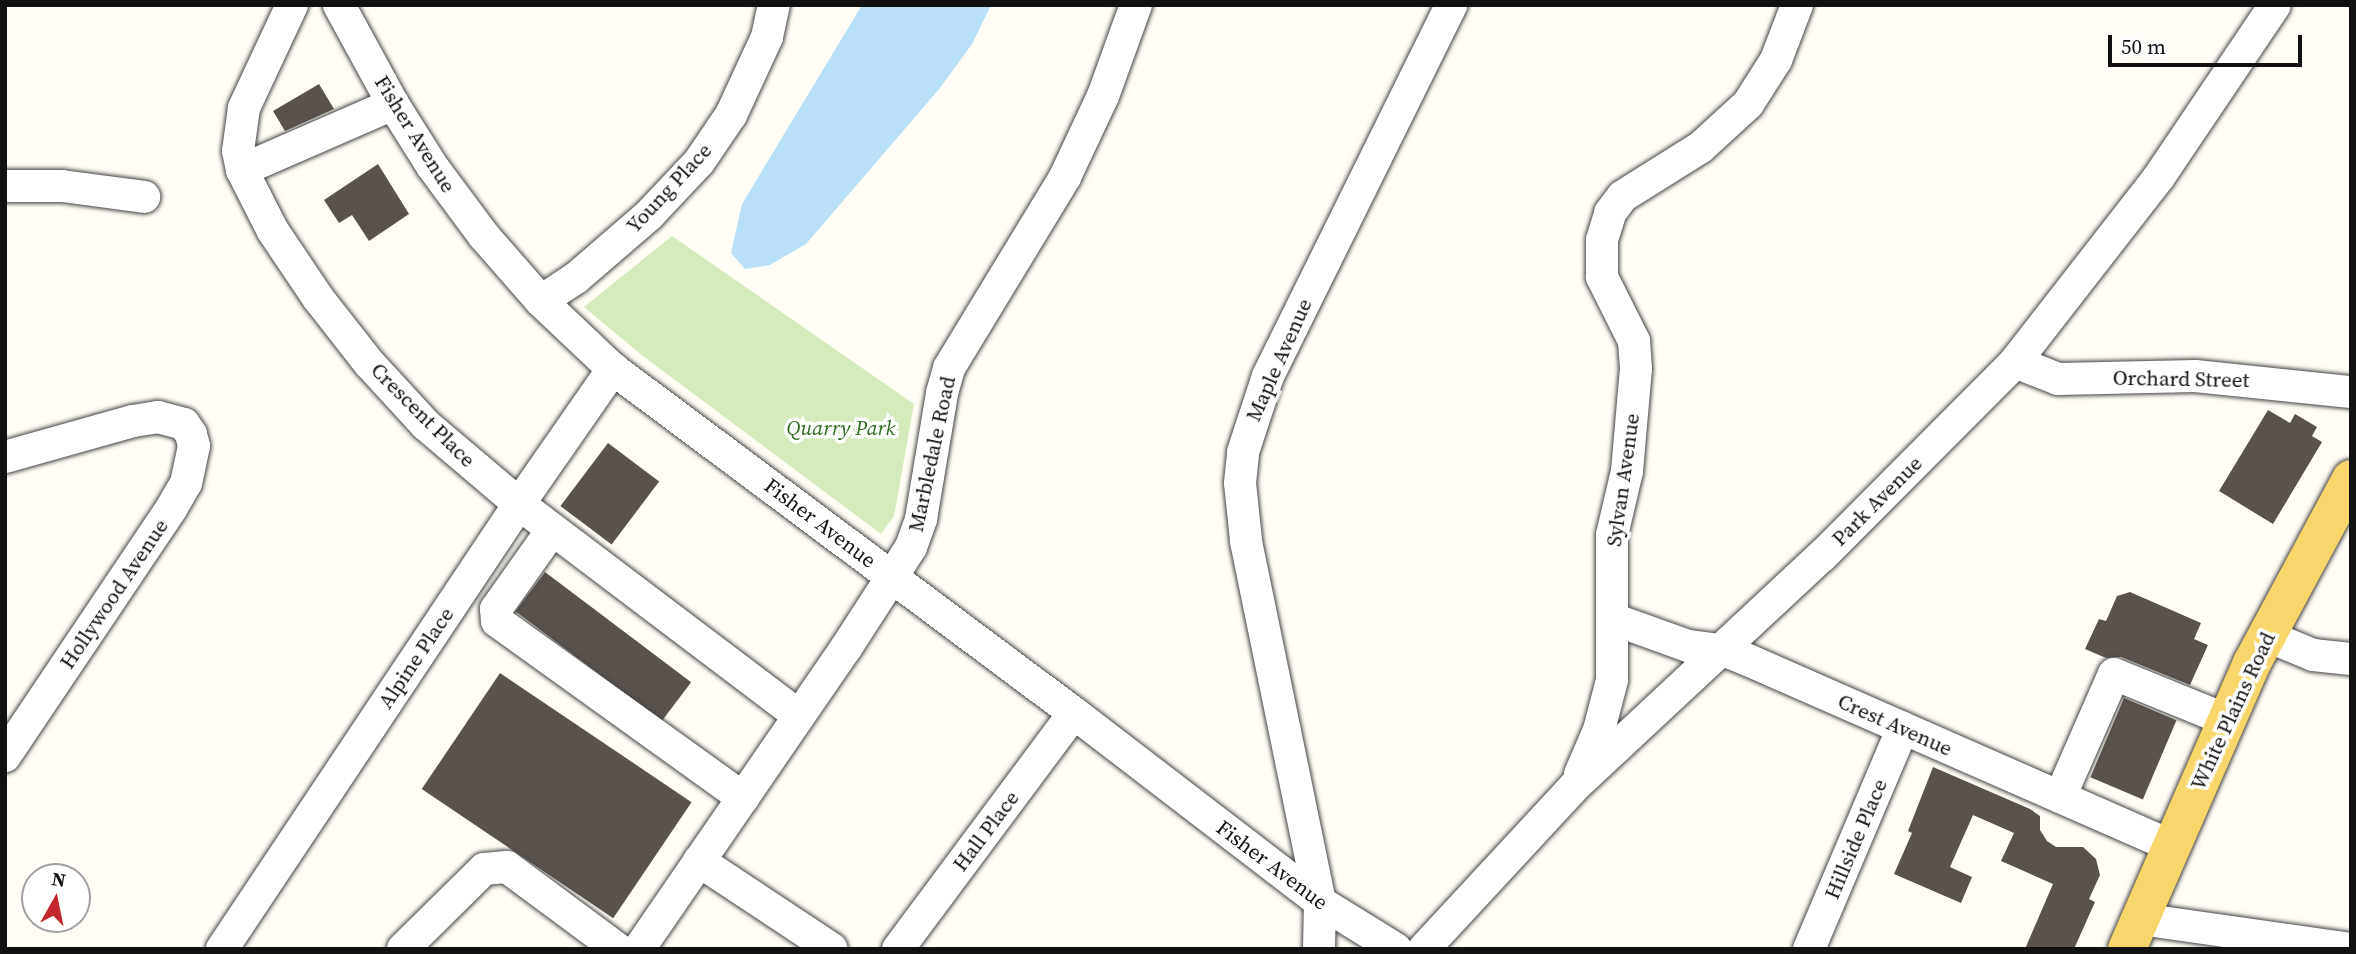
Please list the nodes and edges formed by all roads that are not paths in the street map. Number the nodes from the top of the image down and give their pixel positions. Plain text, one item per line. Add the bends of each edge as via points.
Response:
1 (292, 5) edge
2 (339, 5) edge
3 (774, 5) edge
4 (1136, 5) edge
5 (1451, 5) edge
6 (1797, 5) edge
7 (2274, 5) edge
8 (393, 104) junction
9 (242, 170) junction
10 (5, 186) edge
11 (144, 197) dead end
12 (541, 301) junction
13 (2015, 362) junction
14 (613, 369) junction
15 (2351, 392) edge
16 (5, 457) edge
17 (2351, 479) edge
18 (519, 504) junction
19 (552, 530) junction
20 (892, 577) junction
21 (1613, 619) junction
22 (2267, 636) junction
23 (1723, 650) junction
24 (2351, 659) edge
25 (1074, 713) junction
26 (799, 716) junction
27 (2227, 720) junction
28 (1903, 728) junction
29 (5, 756) edge
30 (1575, 786) junction
31 (743, 797) junction
32 (2060, 797) junction
33 (2172, 846) junction
34 (699, 861) junction
35 (1320, 902) junction
36 (2134, 934) edge
37 (222, 949) edge
38 (402, 949) edge
39 (618, 949) edge
40 (639, 949) edge
41 (832, 949) edge
42 (898, 949) edge
43 (1320, 949) edge
44 (1396, 949) edge
45 (1424, 949) edge
46 (1809, 949) edge
47 (2350, 949) edge

1 - 9 street, Crescent Place via 244,108 238,151
2 - 8 street, Fisher Avenue
3 - 12 street, Young Place via 767,37 731,115 699,162 649,215 576,278
4 - 20 street, Marbledale Road via 1103,96 1065,177 949,368 921,519 911,547
5 - 35 street, Maple Avenue via 1269,376 1243,452 1240,483 1246,540
6 - 21 street, Sylvan Avenue via 1776,60 1748,104 1701,147 1622,196 1610,213 1602,278 1634,341 1636,369 1627,471 1612,535
7 - 13 street, Park Avenue via 2159,177
8 - 9 street
8 - 12 street, Fisher Avenue via 476,226
9 - 18 street, Crescent Place via 273,231 369,363 426,425
10 - 11 street via 62,186
12 - 14 street, Fisher Avenue
13 - 15 street, Orchard Street via 2058,379 2195,376
13 - 23 street, Park Avenue
14 - 18 street, Alpine Place
14 - 20 street, Fisher Avenue
16 - 29 street, Hollywood Avenue via 158,417 184,424 194,446 186,483 171,509
17 - 22 main road, White Plains Road
18 - 19 street, Crescent Place
18 - 37 street, Alpine Place
19 - 26 street, Crescent Place
19 - 31 street via 496,609 497,621
20 - 25 street, Fisher Avenue
20 - 26 street, Marbledale Road
21 - 23 street, Crest Avenue via 1688,646
21 - 30 street, Sylvan Avenue via 1612,680 1599,730
22 - 24 street via 2313,655
22 - 27 main road, White Plains Road
23 - 28 street, Crest Avenue
23 - 30 street, Park Avenue
25 - 35 street, Fisher Avenue
25 - 42 street, Hall Place
26 - 31 street, Marbledale Road
27 - 32 street via 2114,674
27 - 33 main road, White Plains Road
28 - 32 street, Crest Avenue
28 - 46 street, Hillside Place
30 - 45 street, Park Avenue
31 - 34 street, Marbledale Road
32 - 33 street, Crest Avenue
33 - 36 main road, White Plains Road
34 - 40 street, Marbledale Road
34 - 41 street
35 - 43 street, Maple Avenue
35 - 44 street, Fisher Avenue
36 - 47 street
38 - 39 street via 484,869 507,867

